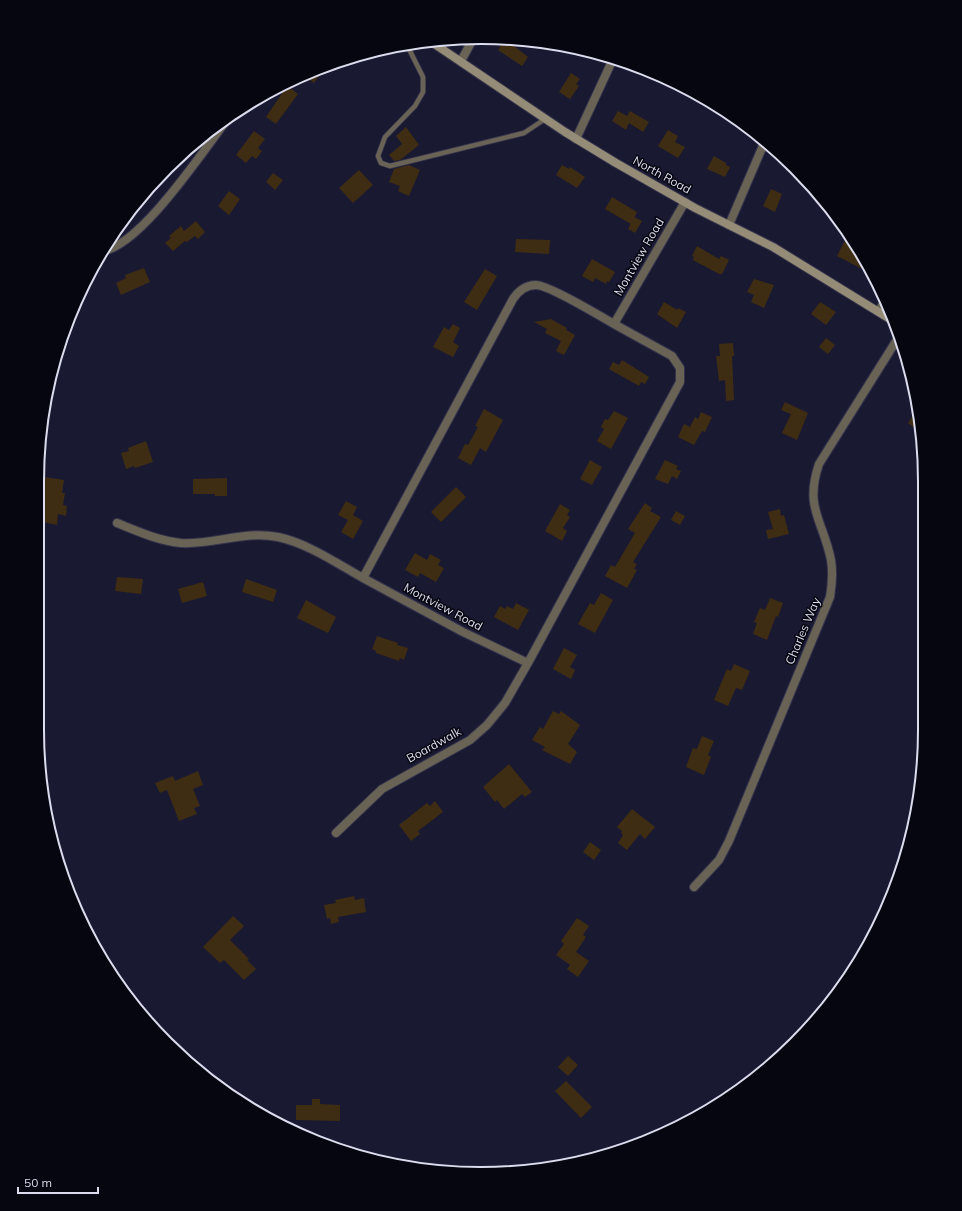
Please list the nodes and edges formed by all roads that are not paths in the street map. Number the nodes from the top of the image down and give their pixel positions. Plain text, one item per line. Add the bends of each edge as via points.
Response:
1 (470, 44) edge
2 (438, 46) edge
3 (410, 50) edge
4 (461, 61) junction
5 (612, 64) edge
6 (545, 119) junction
7 (218, 132) edge
8 (576, 139) junction
9 (762, 146) edge
10 (685, 202) junction
11 (729, 225) junction
12 (112, 248) edge
13 (882, 306) edge
14 (879, 311) junction
15 (885, 315) edge
16 (614, 324) junction
17 (895, 342) edge
18 (117, 523) dead end
19 (363, 578) junction
20 (528, 663) junction
21 (336, 833) dead end
22 (694, 887) dead end

1 - 4 street
2 - 4 main road, North Road
3 - 6 lane via 423,77 423,92 415,106 385,137 378,156 381,163 390,166 524,133
4 - 6 main road, North Road
5 - 8 street
6 - 8 main road, North Road
7 - 12 street via 159,208 134,233
8 - 10 main road, North Road
9 - 11 street
10 - 11 main road, North Road
10 - 16 street, Montview Road
11 - 14 main road, North Road via 773,247
13 - 14 street
14 - 15 main road, North Road
16 - 19 street via 544,286 530,286 519,292
16 - 20 street via 672,356 680,368 680,382
17 - 22 street, Charles Way via 819,464 812,498 831,558 830,597 729,841 719,860
18 - 19 street, Montview Road via 150,536 181,543 254,535 277,537 296,542
19 - 20 street, Montview Road via 463,632
20 - 21 street, Boardwalk via 505,703 487,726 470,740 382,789

